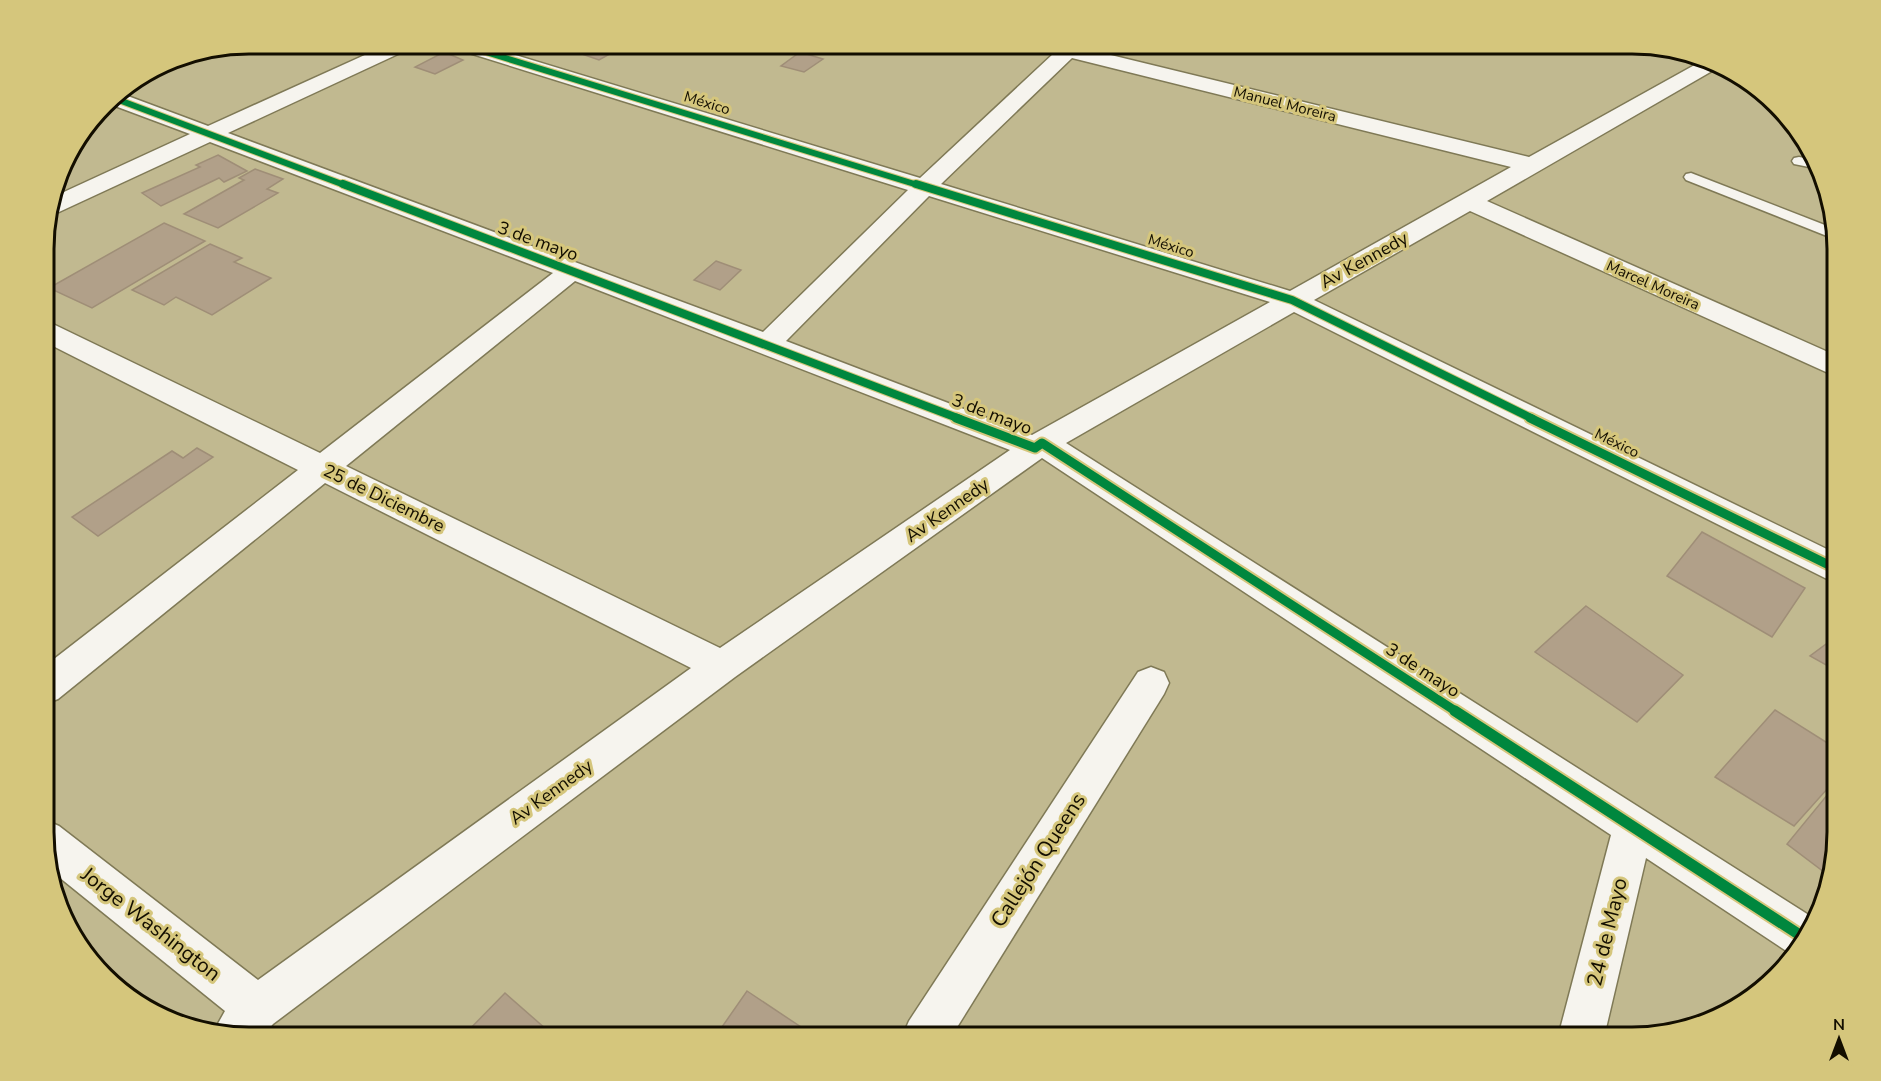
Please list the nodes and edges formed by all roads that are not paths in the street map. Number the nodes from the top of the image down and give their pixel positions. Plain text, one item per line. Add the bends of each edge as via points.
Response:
1 (382, 54) edge
2 (493, 54) edge
3 (1064, 54) edge
4 (1098, 54) edge
5 (1704, 68) edge
6 (121, 101) edge
7 (206, 134) junction
8 (1531, 165) junction
9 (1690, 177) dead end
10 (926, 185) junction
11 (60, 202) edge
12 (1469, 202) junction
13 (1826, 231) edge
14 (571, 271) junction
15 (1292, 300) junction
16 (54, 335) edge
17 (768, 344) junction
18 (1827, 363) edge
19 (1039, 446) junction
20 (323, 468) junction
21 (1827, 564) edge
22 (722, 666) junction
23 (54, 681) edge
24 (1151, 683) dead end
25 (1633, 827) junction
26 (55, 850) edge
27 (1798, 934) edge
28 (238, 1024) edge
29 (932, 1027) edge
30 (1583, 1027) edge

1 - 7 street
2 - 10 street, México
3 - 10 street
4 - 8 street, Manuel Moreira
5 - 8 street, Av Kennedy
6 - 7 street, 3 de mayo
7 - 11 street
7 - 14 street, 3 de mayo
8 - 12 street, Av Kennedy
9 - 13 lane
10 - 15 street, México
10 - 17 street
12 - 15 street, Av Kennedy
12 - 18 street, Marcel Moreira
14 - 17 street, 3 de mayo
14 - 20 street
15 - 19 street, Av Kennedy
15 - 21 street, México
16 - 20 street, 25 de Diciembre
17 - 19 street, 3 de mayo
19 - 22 street, Av Kennedy
19 - 25 street, 3 de mayo
20 - 22 street, 25 de Diciembre
20 - 23 street
22 - 28 street, Av Kennedy
24 - 29 street, Callejón Queens
25 - 27 street, 3 de mayo
25 - 30 street, 24 de Mayo
26 - 28 street, Jorge Washington

